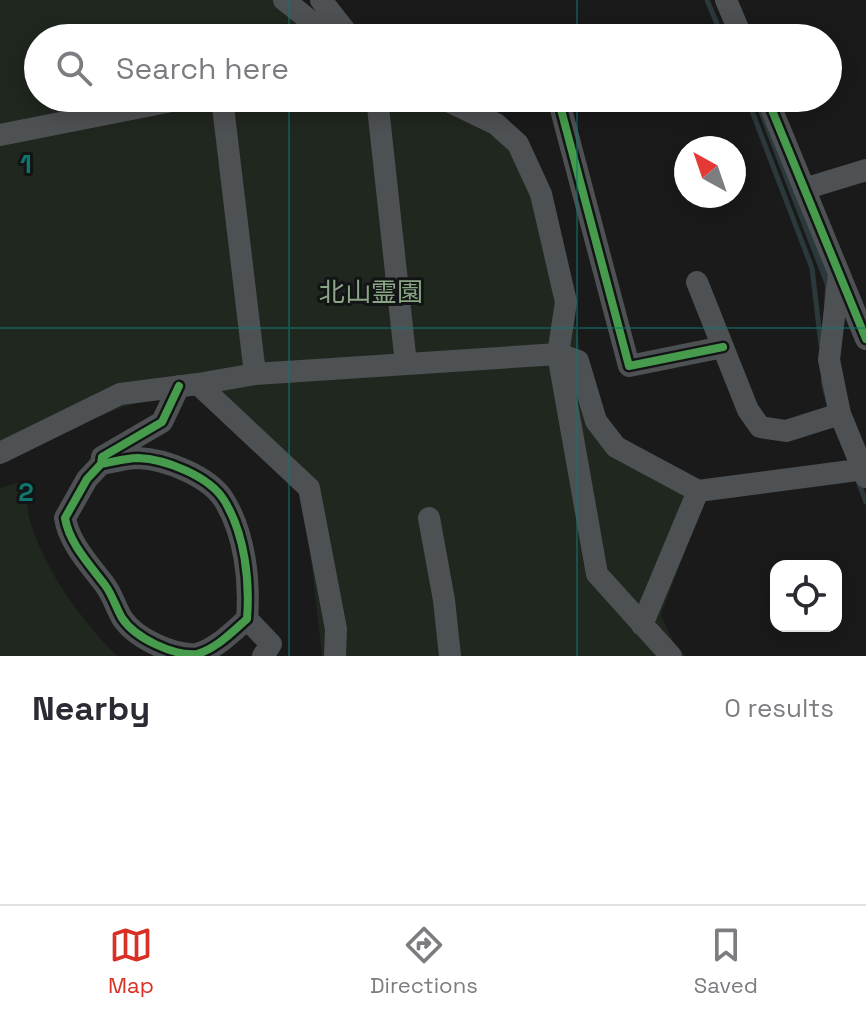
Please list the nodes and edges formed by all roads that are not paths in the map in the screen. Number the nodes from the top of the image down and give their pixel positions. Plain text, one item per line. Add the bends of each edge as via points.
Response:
1 (284, 0) edge
2 (321, 0) edge
3 (726, 0) edge
4 (314, 24) edge
5 (340, 24) edge
6 (736, 24) edge
7 (116, 112) edge
8 (224, 112) edge
9 (379, 112) edge
10 (471, 112) edge
11 (562, 112) edge
12 (773, 112) edge
13 (0, 135) edge
14 (866, 170) edge
15 (804, 189) junction
16 (839, 274) junction
17 (697, 282) dead end
18 (866, 339) edge
19 (723, 347) junction
20 (558, 354) junction
21 (406, 364) junction
22 (255, 374) junction
23 (188, 385) junction
24 (840, 414) junction
25 (0, 453) edge
26 (101, 464) junction
27 (865, 472) edge
28 (698, 491) junction
29 (429, 518) dead end
30 (247, 619) junction
31 (642, 625) junction
32 (263, 656) edge
33 (335, 656) edge
34 (450, 656) edge
35 (671, 656) edge

1 - 4 street
2 - 5 street
3 - 6 street
7 - 13 street
8 - 22 street
9 - 21 street
10 - 20 street via 496,124 518,144 541,194 566,302
11 - 19 street via 629,366
12 - 15 street
14 - 15 street
15 - 16 street
16 - 18 street
16 - 24 street via 829,360
17 - 19 street
19 - 24 street via 760,427 786,431
20 - 21 street
20 - 28 street via 578,361 596,421 616,447
20 - 31 street via 597,574
21 - 22 street
22 - 23 street
23 - 25 street via 120,394
23 - 26 street via 162,422 102,457
23 - 33 street via 299,474 309,488 336,629
24 - 27 street
26 - 30 street via 136,458 179,465 223,498 249,585
26 - 30 street via 65,518 67,532 111,593 123,620 146,642 195,655 218,644
27 - 28 street
28 - 31 street
29 - 34 street
30 - 32 street via 271,644
31 - 35 street

